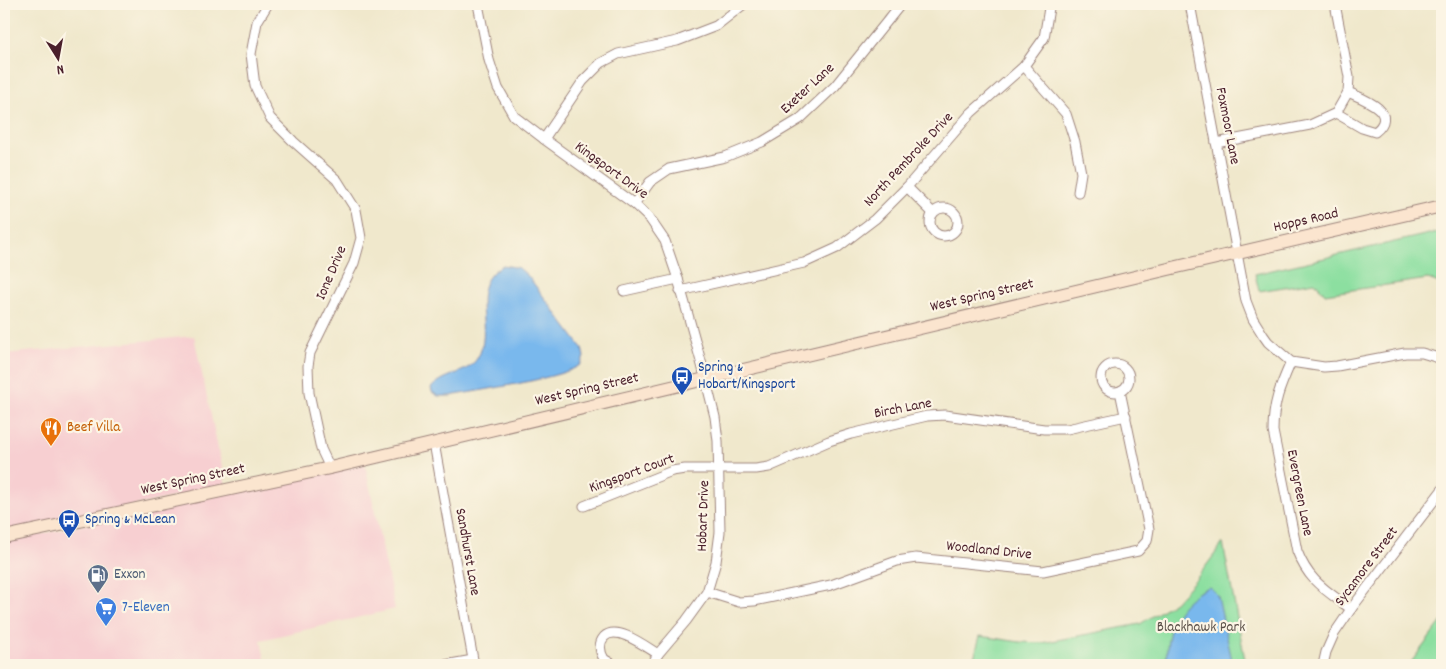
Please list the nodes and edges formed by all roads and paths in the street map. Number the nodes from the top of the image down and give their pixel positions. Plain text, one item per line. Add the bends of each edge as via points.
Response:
1 (268, 4) edge
2 (478, 4) edge
3 (744, 4) edge
4 (900, 4) edge
5 (1048, 4) edge
6 (1190, 4) edge
7 (1335, 4) edge
8 (1024, 66) junction
9 (1348, 92) junction
10 (1336, 113) junction
11 (544, 139) junction
12 (1216, 143) junction
13 (907, 187) junction
14 (1078, 192) dead end
15 (634, 204) junction
16 (1442, 206) edge
17 (933, 213) dead end
18 (1238, 253) junction
19 (1177, 267) joint
20 (678, 279) junction
21 (624, 291) dead end
22 (680, 291) junction
23 (1442, 359) edge
24 (1291, 362) junction
25 (705, 379) junction
26 (1120, 391) dead end
27 (1126, 416) junction
28 (434, 443) junction
29 (330, 468) junction
30 (720, 468) junction
31 (1442, 490) edge
32 (584, 506) dead end
33 (4, 537) edge
34 (707, 592) junction
35 (1351, 609) junction
36 (658, 654) junction
37 (473, 663) edge
38 (445, 665) edge
39 (614, 665) edge
40 (652, 665) edge
41 (1323, 665) edge

1 - 29 street, Ione Drive via 257,22 251,54 255,86 270,118 337,180 356,210 361,238 354,263 310,353 308,366 309,393 321,449
2 - 11 street, Kingsport Drive via 498,88 514,116
3 - 11 street via 716,26 677,41 618,54 601,63 583,81
4 - 15 street, Exeter Lane via 835,86 800,119 762,142 725,157 670,170 650,182
5 - 8 street, North Pembroke Drive via 1044,38
6 - 12 street, Foxmoor Lane
7 - 9 street via 1349,77
8 - 13 street, North Pembroke Drive via 971,113
8 - 14 street via 1066,114 1081,173
9 - 10 street
9 - 10 street via 1367,100 1381,111 1382,126 1374,132
10 - 12 street via 1310,126
11 - 15 street, Kingsport Drive
12 - 18 street, Foxmoor Lane
13 - 17 street
13 - 22 street, North Pembroke Drive via 837,248 804,263
15 - 20 street, Kingsport Drive via 650,219 665,241
16 - 18 main road, Hopps Road
18 - 19 main road, Hopps Road
18 - 24 street, Foxmoor Lane via 1246,301 1253,319 1268,342
19 - 25 main road, West Spring Street
20 - 21 street
20 - 22 street, Kingsport Drive
22 - 25 street, Kingsport Drive
23 - 24 street via 1422,353 1404,353 1337,366
24 - 35 street, Evergreen Lane via 1278,392 1273,431 1297,551 1303,567 1317,584
25 - 28 main road, West Spring Street
25 - 30 street, Hobart Drive via 715,417
26 - 27 street, Woodland Drive
27 - 30 street, Birch Lane via 1067,429 1044,429 945,415 927,416 829,441 769,467
27 - 34 street, Woodland Drive via 1149,529 1147,541 1138,551 1043,571 916,558 831,585 754,601 739,602
28 - 29 main road, West Spring Street
28 - 37 street, Sandhurst Lane
29 - 33 main road, West Spring Street
30 - 32 street, Kingsport Court via 672,471
30 - 34 street, Hobart Drive via 720,532 714,575
31 - 35 street, Sycamore Street
34 - 36 street, Hobart Drive
35 - 41 street, Sycamore Street via 1334,634
36 - 39 street via 615,632 602,640 600,648 604,660
36 - 40 street, Hobart Drive
37 - 38 street

